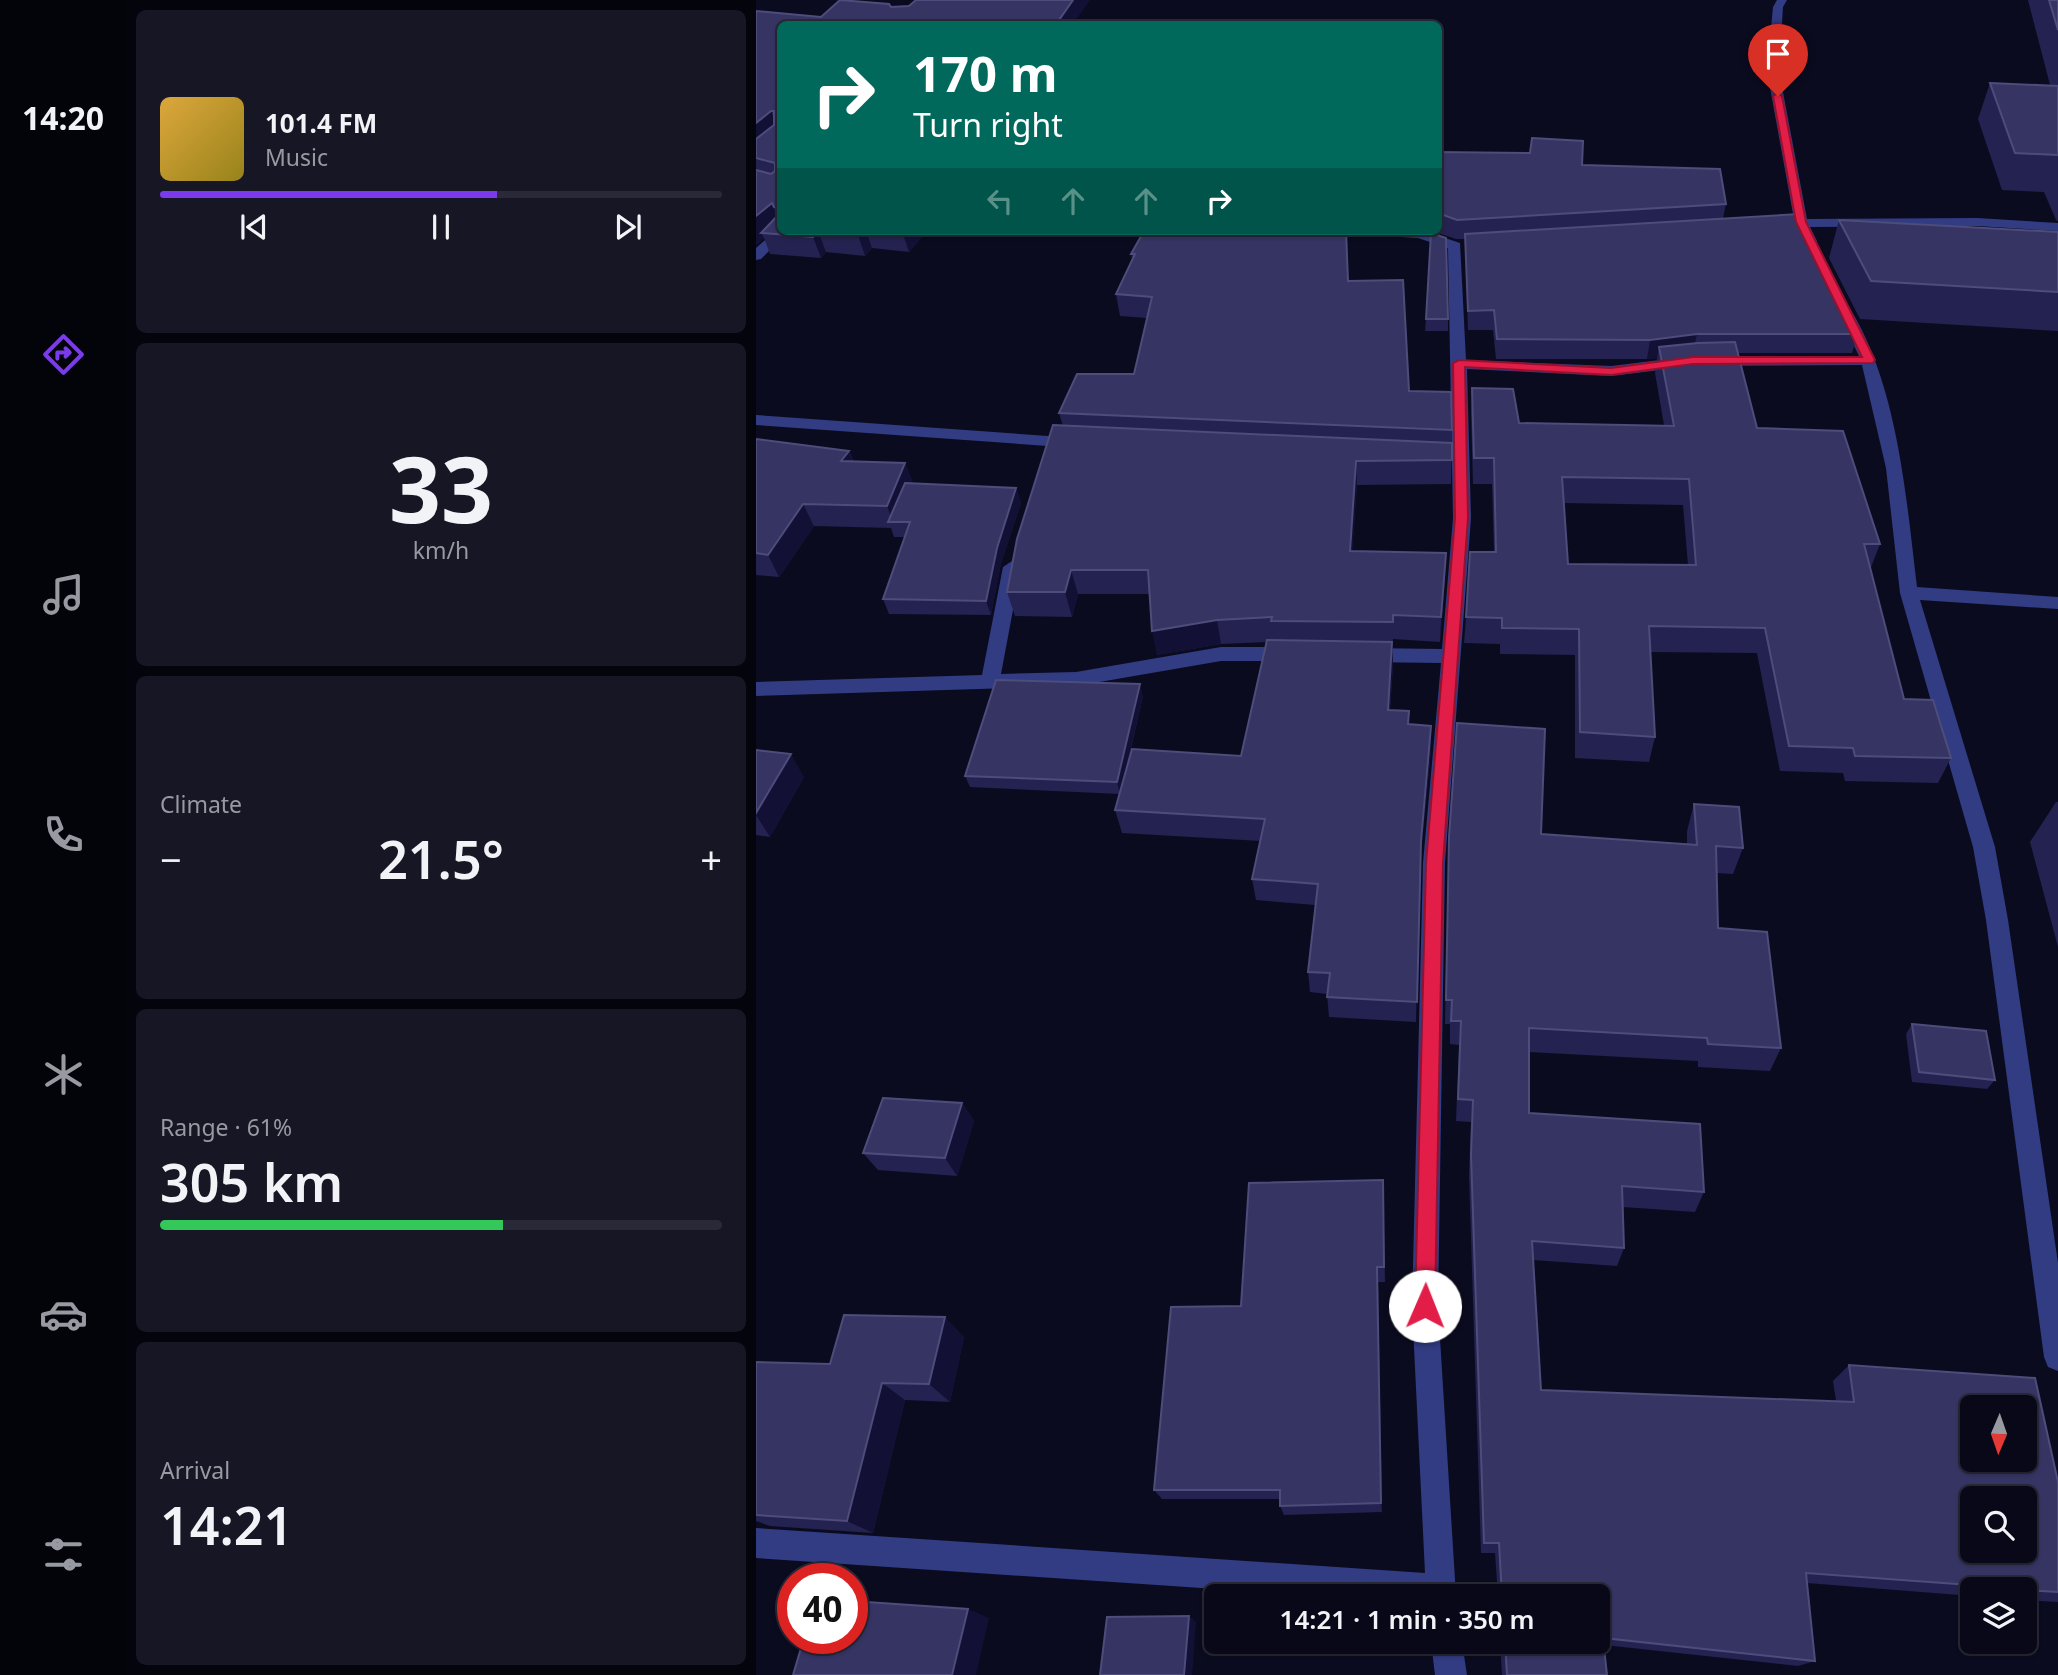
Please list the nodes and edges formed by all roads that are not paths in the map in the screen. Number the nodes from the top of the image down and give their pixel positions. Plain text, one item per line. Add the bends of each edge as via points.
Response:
1 (1782, 0) edge
2 (1801, 222) junction
3 (1774, 225) edge
4 (2058, 227) edge
5 (777, 235) edge
6 (1424, 235) edge
7 (756, 256) edge
8 (1820, 260) edge
9 (1838, 298) edge
10 (1869, 360) junction
11 (1459, 363) junction
12 (756, 420) edge
13 (1092, 444) edge
14 (1017, 551) edge
15 (1909, 593) junction
16 (2058, 603) edge
17 (1315, 654) edge
18 (1342, 655) edge
19 (1450, 656) junction
20 (990, 682) junction
21 (756, 689) edge
22 (2058, 1357) edge
23 (756, 1543) edge
24 (1329, 1584) edge
25 (1441, 1584) edge
26 (1448, 1654) edge
27 (1451, 1675) edge

1 - 2 street via 1773,71
2 - 3 street
2 - 4 street
2 - 8 street
5 - 7 street
6 - 11 street via 1461,245
9 - 10 street
10 - 11 street via 1693,361 1611,371
10 - 15 street via 1894,468
11 - 19 street via 1456,460 1462,518
12 - 13 street via 1049,448
14 - 20 street
15 - 16 street
15 - 22 street via 1984,846
17 - 20 street via 1221,654 1076,679
18 - 19 street
19 - 25 street via 1434,863 1425,1306
20 - 21 street
23 - 24 street
26 - 27 street

